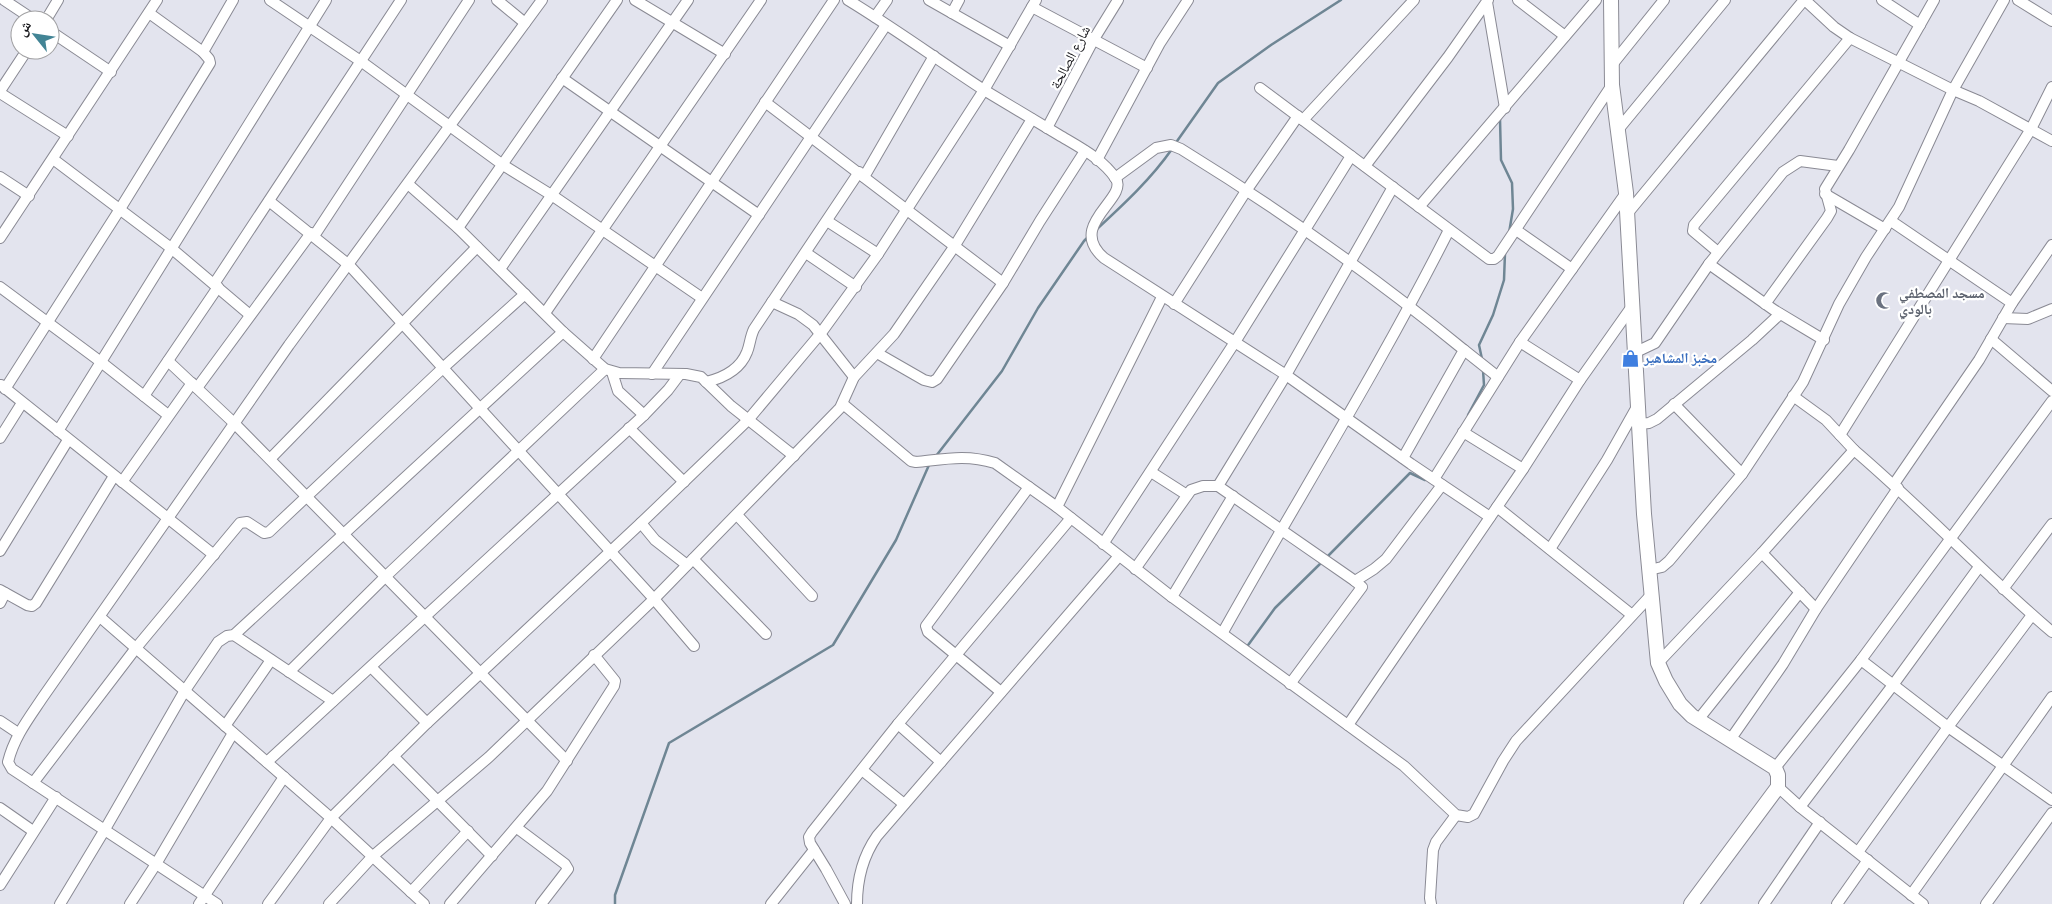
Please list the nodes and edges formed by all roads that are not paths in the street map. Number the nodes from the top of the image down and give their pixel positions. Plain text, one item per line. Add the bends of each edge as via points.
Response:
1 (4, 0) edge
2 (157, 0) edge
3 (233, 0) edge
4 (270, 0) edge
5 (326, 0) edge
6 (401, 0) edge
7 (469, 0) edge
8 (497, 0) edge
9 (542, 0) edge
10 (617, 0) edge
11 (635, 0) edge
12 (688, 0) edge
13 (761, 0) edge
14 (834, 0) edge
15 (848, 0) edge
16 (887, 0) edge
17 (929, 0) edge
18 (960, 0) edge
19 (1118, 0) edge
20 (1188, 0) edge
21 (1414, 0) edge
22 (1518, 0) edge
23 (1596, 0) edge
24 (1611, 0) edge
25 (1664, 0) edge
26 (1725, 0) edge
27 (1805, 0) edge
28 (1821, 0) edge
29 (1882, 0) edge
30 (1934, 0) edge
31 (2004, 0) edge
32 (2018, 0) edge
33 (1487, 1) edge
34 (1034, 2) edge
35 (1815, 9) junction
36 (19, 10) edge
37 (149, 13) junction
38 (952, 13) junction
39 (875, 17) junction
40 (2052, 21) edge
41 (672, 22) junction
42 (525, 23) junction
43 (886, 25) junction
44 (1920, 25) junction
45 (311, 27) junction
46 (1565, 36) junction
47 (60, 38) edge
48 (1850, 38) junction
49 (1094, 39) junction
50 (1010, 46) junction
51 (203, 52) junction
52 (725, 54) junction
53 (934, 56) junction
54 (21, 60) edge
55 (362, 62) junction
56 (1897, 63) junction
57 (1611, 66) junction
58 (1147, 68) junction
59 (111, 72) junction
60 (562, 78) junction
61 (1612, 85) junction
62 (1260, 88) dead end
63 (2052, 88) edge
64 (984, 90) junction
65 (1953, 90) junction
66 (0, 92) edge
67 (407, 96) junction
68 (765, 102) junction
69 (1505, 108) junction
70 (610, 111) junction
71 (1301, 118) junction
72 (1032, 119) junction
73 (449, 127) junction
74 (1047, 128) junction
75 (2031, 129) junction
76 (1617, 131) junction
77 (68, 136) junction
78 (812, 136) junction
79 (2052, 141) edge
80 (660, 146) junction
81 (1085, 151) junction
82 (1351, 156) junction
83 (53, 159) junction
84 (1097, 160) junction
85 (503, 165) junction
86 (1365, 166) junction
87 (1838, 166) junction
88 (861, 175) junction
89 (0, 177) edge
90 (1115, 178) junction
91 (712, 182) junction
92 (408, 184) junction
93 (1393, 188) junction
94 (1246, 191) junction
95 (1626, 193) junction
96 (1825, 194) junction
97 (29, 196) junction
98 (553, 196) junction
99 (269, 201) junction
100 (1419, 207) junction
101 (120, 209) junction
102 (908, 211) junction
103 (1627, 214) junction
104 (759, 216) junction
105 (826, 221) junction
106 (1888, 225) junction
107 (458, 228) junction
108 (604, 230) junction
109 (1304, 230) junction
110 (1449, 230) junction
111 (1516, 230) junction
112 (312, 234) junction
113 (0, 238) edge
114 (2052, 245) edge
115 (477, 247) junction
116 (954, 247) junction
117 (171, 248) junction
118 (1718, 252) junction
119 (806, 253) junction
120 (878, 254) junction
121 (1949, 260) junction
122 (1352, 262) junction
123 (1708, 264) junction
124 (349, 265) junction
125 (654, 266) junction
126 (500, 269) junction
127 (1572, 269) junction
128 (1003, 283) junction
129 (216, 285) junction
130 (0, 287) edge
131 (856, 287) junction
132 (525, 294) junction
133 (1162, 297) junction
134 (702, 298) junction
135 (772, 302) junction
136 (2012, 303) junction
137 (1174, 304) junction
138 (1408, 304) junction
139 (1765, 304) junction
140 (1633, 305) junction
141 (2052, 309) edge
142 (544, 313) junction
143 (1780, 314) junction
144 (250, 315) junction
145 (2003, 318) junction
146 (47, 321) junction
147 (403, 323) junction
148 (563, 332) junction
149 (820, 333) junction
150 (1991, 339) junction
151 (1824, 340) junction
152 (1235, 342) junction
153 (1520, 342) junction
154 (1464, 350) junction
155 (1636, 352) junction
156 (878, 353) junction
157 (593, 359) junction
158 (168, 361) junction
159 (101, 362) junction
160 (444, 368) junction
161 (608, 370) junction
162 (652, 374) junction
163 (680, 374) junction
164 (1286, 375) junction
165 (854, 377) junction
166 (1498, 377) junction
167 (1580, 380) junction
168 (706, 382) junction
169 (194, 385) junction
170 (3, 387) edge
171 (2052, 391) edge
172 (144, 396) junction
173 (1793, 396) junction
174 (2052, 402) edge
175 (22, 403) junction
176 (843, 404) junction
177 (1638, 404) junction
178 (1674, 404) junction
179 (480, 410) junction
180 (168, 415) junction
181 (644, 415) junction
182 (1347, 417) junction
183 (748, 420) junction
184 (234, 423) junction
185 (1640, 424) junction
186 (629, 428) junction
187 (58, 431) junction
188 (1464, 432) junction
189 (1840, 435) junction
190 (0, 438) edge
191 (68, 440) junction
192 (1854, 450) junction
193 (518, 452) junction
194 (794, 456) junction
195 (1403, 458) junction
196 (270, 459) junction
197 (1523, 470) junction
198 (1151, 472) junction
199 (1742, 474) junction
200 (118, 479) junction
201 (684, 482) junction
202 (1438, 482) junction
203 (1218, 486) junction
204 (1896, 486) junction
205 (1029, 487) junction
206 (557, 495) junction
207 (1187, 495) junction
208 (307, 496) junction
209 (1232, 496) junction
210 (1057, 507) junction
211 (1497, 507) junction
212 (736, 515) junction
213 (1490, 517) junction
214 (1071, 518) junction
215 (168, 519) junction
216 (641, 523) junction
217 (2052, 524) edge
218 (1280, 529) junction
219 (344, 535) junction
220 (1949, 538) junction
221 (1103, 544) junction
222 (1550, 549) junction
223 (0, 551) edge
224 (610, 552) junction
225 (1762, 553) junction
226 (214, 555) junction
227 (1119, 556) junction
228 (690, 562) junction
229 (1979, 567) junction
230 (1135, 569) junction
231 (1650, 570) junction
232 (385, 577) junction
233 (1356, 580) junction
234 (2003, 589) junction
235 (3, 592) edge
236 (1800, 592) junction
237 (1652, 594) junction
238 (812, 596) dead end
239 (1172, 597) junction
240 (654, 599) junction
241 (0, 603) edge
242 (1816, 609) junction
243 (1632, 615) junction
244 (2032, 615) junction
245 (424, 616) junction
246 (100, 617) junction
247 (2051, 630) edge
248 (1223, 632) junction
249 (766, 634) dead end
250 (234, 635) junction
251 (694, 646) dead end
252 (136, 648) junction
253 (594, 655) junction
254 (956, 655) junction
255 (271, 660) junction
256 (1861, 660) junction
257 (1658, 663) junction
258 (371, 667) junction
259 (289, 672) junction
260 (480, 673) junction
261 (1290, 684) junction
262 (1893, 684) junction
263 (184, 692) junction
264 (1001, 692) junction
265 (2052, 697) edge
266 (333, 701) junction
267 (527, 720) junction
268 (1698, 720) junction
269 (0, 721) edge
270 (427, 723) junction
271 (898, 724) junction
272 (1348, 725) junction
273 (224, 726) junction
274 (1948, 727) junction
275 (18, 733) junction
276 (233, 733) junction
277 (1730, 740) junction
278 (393, 756) junction
279 (567, 761) junction
280 (267, 762) junction
281 (941, 762) junction
282 (2003, 767) junction
283 (1774, 768) junction
284 (862, 770) junction
285 (284, 777) junction
286 (34, 783) junction
287 (1778, 787) junction
288 (56, 797) junction
289 (437, 800) junction
290 (2052, 800) edge
291 (904, 804) junction
292 (1800, 807) junction
293 (1, 810) edge
294 (2052, 813) edge
295 (1456, 815) junction
296 (331, 818) junction
297 (1820, 822) junction
298 (517, 828) junction
299 (33, 831) junction
300 (104, 831) junction
301 (468, 831) junction
302 (814, 850) junction
303 (1858, 852) junction
304 (373, 856) junction
305 (492, 856) junction
306 (1868, 860) junction
307 (156, 864) junction
308 (0, 885) edge
309 (411, 892) junction
310 (202, 900) edge
311 (1915, 900) edge
312 (421, 903) edge
313 (60, 904) edge
314 (130, 904) edge
315 (217, 904) edge
316 (268, 904) edge
317 (329, 904) edge
318 (450, 904) edge
319 (541, 904) edge
320 (771, 904) edge
321 (844, 904) edge
322 (858, 904) edge
323 (1431, 904) edge
324 (1691, 904) edge
325 (1764, 904) edge
326 (1837, 904) edge
327 (1986, 904) edge

1 - 36 street
2 - 37 street
3 - 51 street
4 - 45 street
5 - 45 street
6 - 55 street
7 - 67 street
8 - 42 street
9 - 42 street
10 - 60 street
11 - 41 street
12 - 41 street
13 - 52 street
14 - 68 street
15 - 39 street
16 - 39 street
17 - 38 street
18 - 38 street
19 - 49 street, شارع الصالحة
20 - 58 street
21 - 71 street
22 - 46 street
23 - 46 street
24 - 57 street
25 - 57 street
26 - 76 street
27 - 35 street
27 - 103 street
28 - 35 street
29 - 44 street
30 - 44 street
31 - 65 street
32 - 40 street
33 - 69 street
33 - 86 street
34 - 49 street
34 - 50 street
35 - 48 street
37 - 51 street
37 - 59 street
38 - 50 street
39 - 43 street
41 - 52 street
41 - 70 street
42 - 73 street
43 - 53 street
43 - 78 street
44 - 56 street
45 - 55 street
45 - 117 street
46 - 69 street
47 - 59 street
48 - 56 street
48 - 118 street via 1694,225 1693,231
49 - 58 street
49 - 74 street, شارع الصالحة
50 - 64 street
51 - 101 street via 209,59 208,67
52 - 80 street
53 - 64 street
53 - 88 street
54 - 66 street
55 - 67 street
55 - 99 street
56 - 65 street
56 - 87 street
57 - 61 street
58 - 84 street
59 - 77 street
60 - 70 street
60 - 85 street
61 - 76 street
61 - 111 street
62 - 71 street
63 - 75 street
64 - 72 street
64 - 102 street
65 - 75 street
65 - 106 street
66 - 77 street
67 - 73 street
67 - 112 street
68 - 78 street
68 - 91 street
69 - 100 street
70 - 80 street
70 - 98 street
71 - 82 street
71 - 94 street
72 - 74 street
72 - 116 street
73 - 85 street
73 - 92 street
74 - 81 street
75 - 79 street
75 - 121 street
76 - 95 street
77 - 83 street
78 - 88 street
78 - 104 street
80 - 91 street
80 - 108 street
81 - 84 street
81 - 128 street
82 - 86 street
82 - 109 street
83 - 97 street
83 - 101 street
84 - 90 street
85 - 98 street
85 - 107 street
86 - 93 street
87 - 96 street
87 - 118 street via 1796,163 1783,172
88 - 102 street
88 - 105 street
89 - 97 street
90 - 94 street via 1156,148 1171,145
90 - 133 street via 1118,187 1094,222 1092,239 1095,247 1104,258
91 - 104 street
91 - 125 street
92 - 107 street
92 - 124 street
93 - 100 street
93 - 122 street
94 - 109 street
94 - 137 street
95 - 103 street
95 - 127 street
96 - 106 street
96 - 139 street via 1830,211 1827,218
97 - 113 street
98 - 108 street
98 - 126 street
99 - 112 street
99 - 129 street
100 - 110 street
101 - 117 street
101 - 146 street
102 - 116 street
102 - 120 street
103 - 140 street
104 - 134 street
105 - 119 street
105 - 120 street
106 - 121 street
106 - 151 street via 1839,304
107 - 115 street
108 - 125 street
108 - 142 street
109 - 122 street
109 - 152 street
110 - 111 street via 1489,259 1494,259
110 - 138 street
111 - 127 street
112 - 124 street
112 - 144 street
114 - 136 street
115 - 126 street
115 - 147 street
116 - 128 street
116 - 156 street
117 - 129 street
117 - 159 street
118 - 123 street
119 - 131 street
119 - 135 street
120 - 131 street
121 - 136 street
121 - 189 street
122 - 138 street
122 - 164 street
123 - 139 street
123 - 155 street via 1655,343
124 - 147 street
124 - 184 street
125 - 134 street
125 - 157 street
126 - 132 street
127 - 153 street
128 - 156 street via 932,382
129 - 144 street
129 - 158 street
130 - 146 street
131 - 149 street
132 - 142 street
132 - 160 street
133 - 137 street
133 - 210 street
134 - 162 street
135 - 149 street via 804,318
135 - 168 street via 754,329 747,352 738,366 724,376
136 - 145 street
137 - 152 street
138 - 154 street
138 - 182 street
139 - 143 street
140 - 155 street
140 - 167 street
141 - 145 street via 2028,319
142 - 148 street
143 - 151 street
143 - 178 street
144 - 169 street
145 - 150 street
146 - 159 street
146 - 170 street
147 - 160 street
147 - 196 street
148 - 157 street
148 - 179 street
149 - 165 street
149 - 183 street
150 - 171 street
150 - 204 street
151 - 173 street
152 - 164 street
152 - 198 street
153 - 166 street
153 - 167 street
154 - 166 street
154 - 195 street
155 - 177 street
156 - 165 street
157 - 161 street
158 - 169 street
158 - 172 street
159 - 172 street
159 - 187 street
160 - 179 street
160 - 208 street
161 - 162 street
161 - 181 street via 618,391
161 - 193 street
162 - 163 street
163 - 168 street via 694,374
163 - 181 street
164 - 182 street
164 - 203 street
165 - 176 street
166 - 188 street
167 - 197 street
168 - 183 street
169 - 180 street
169 - 184 street
170 - 175 street
172 - 180 street
173 - 189 street via 1826,420
173 - 199 street
174 - 220 street
175 - 187 street
175 - 190 street
176 - 194 street
176 - 205 street via 911,460 976,458 994,463
177 - 185 street
177 - 222 street via 1607,460
178 - 185 street via 1657,419
178 - 199 street
179 - 193 street
179 - 219 street
180 - 200 street
181 - 186 street
182 - 195 street
182 - 218 street
183 - 194 street
183 - 201 street
184 - 196 street
184 - 215 street
185 - 231 street
186 - 201 street
186 - 206 street
187 - 191 street
188 - 197 street
188 - 202 street
189 - 192 street
191 - 200 street
191 - 223 street
192 - 204 street
192 - 225 street
193 - 206 street
193 - 232 street
194 - 212 street
195 - 202 street
196 - 208 street
197 - 211 street
198 - 207 street
198 - 221 street
199 - 231 street via 1669,561
200 - 215 street
200 - 235 street via 36,603 27,605
201 - 216 street
202 - 213 street
202 - 233 street via 1386,558
203 - 207 street via 1196,487
203 - 209 street
204 - 220 street
204 - 242 street
205 - 210 street
205 - 254 street via 926,623 928,632
206 - 224 street
206 - 245 street
207 - 230 street
208 - 219 street
208 - 226 street via 266,534 247,522 240,523
209 - 218 street
209 - 239 street
210 - 214 street
211 - 213 street
211 - 222 street
212 - 228 street
212 - 238 street
213 - 272 street
214 - 221 street
214 - 254 street
215 - 226 street
215 - 246 street
216 - 224 street
216 - 228 street via 655,540
217 - 234 street
218 - 233 street
218 - 248 street
219 - 232 street
219 - 250 street
220 - 229 street
220 - 256 street
221 - 227 street
222 - 243 street
224 - 240 street
224 - 260 street
225 - 236 street
225 - 257 street
226 - 252 street
227 - 230 street
227 - 264 street
228 - 240 street
228 - 249 street
229 - 234 street
229 - 262 street
230 - 239 street
231 - 237 street
232 - 245 street
232 - 259 street
233 - 261 street via 1361,590
234 - 244 street
235 - 241 street
236 - 242 street
236 - 268 street
237 - 243 street
237 - 257 street
239 - 248 street
240 - 251 street
240 - 253 street
242 - 277 street via 1783,664
243 - 295 street via 1516,741 1502,760 1474,814 1468,817
244 - 247 street
244 - 274 street
245 - 258 street
245 - 260 street
246 - 252 street
246 - 275 street
248 - 261 street
250 - 255 street
250 - 263 street via 218,642
252 - 263 street
252 - 286 street
253 - 267 street
253 - 279 street via 615,681 614,686
254 - 264 street
254 - 271 street
255 - 259 street
255 - 273 street
256 - 262 street
256 - 283 street
257 - 268 street via 1680,704
258 - 266 street
258 - 270 street
259 - 266 street
260 - 267 street
260 - 270 street
261 - 272 street
262 - 274 street
262 - 292 street
263 - 273 street
263 - 300 street
264 - 281 street
265 - 282 street
266 - 280 street
267 - 279 street
267 - 289 street
268 - 277 street
269 - 275 street
270 - 278 street
271 - 281 street
271 - 284 street
272 - 295 street via 1404,766
273 - 276 street
274 - 282 street
274 - 303 street
275 - 286 street via 9,766
276 - 280 street
276 - 307 street
277 - 283 street
278 - 289 street
278 - 296 street
279 - 298 street
280 - 285 street
281 - 291 street
282 - 290 street
282 - 311 street
283 - 287 street via 1778,774
284 - 291 street
284 - 302 street via 812,832 810,843
285 - 296 street
285 - 310 street
286 - 288 street
287 - 292 street
287 - 324 street
288 - 299 street
288 - 300 street
289 - 301 street
289 - 304 street
291 - 322 street via 871,844 861,873
292 - 297 street
293 - 299 street
294 - 327 street
295 - 323 street via 1433,850
296 - 304 street
296 - 316 street
297 - 303 street
297 - 325 street
298 - 305 street
298 - 319 street via 568,869
299 - 308 street
300 - 307 street
300 - 313 street
301 - 305 street
301 - 309 street
302 - 320 street
302 - 321 street
303 - 306 street
304 - 309 street
304 - 317 street
305 - 318 street
306 - 311 street
306 - 326 street
307 - 310 street
307 - 314 street
309 - 312 street
310 - 315 street

